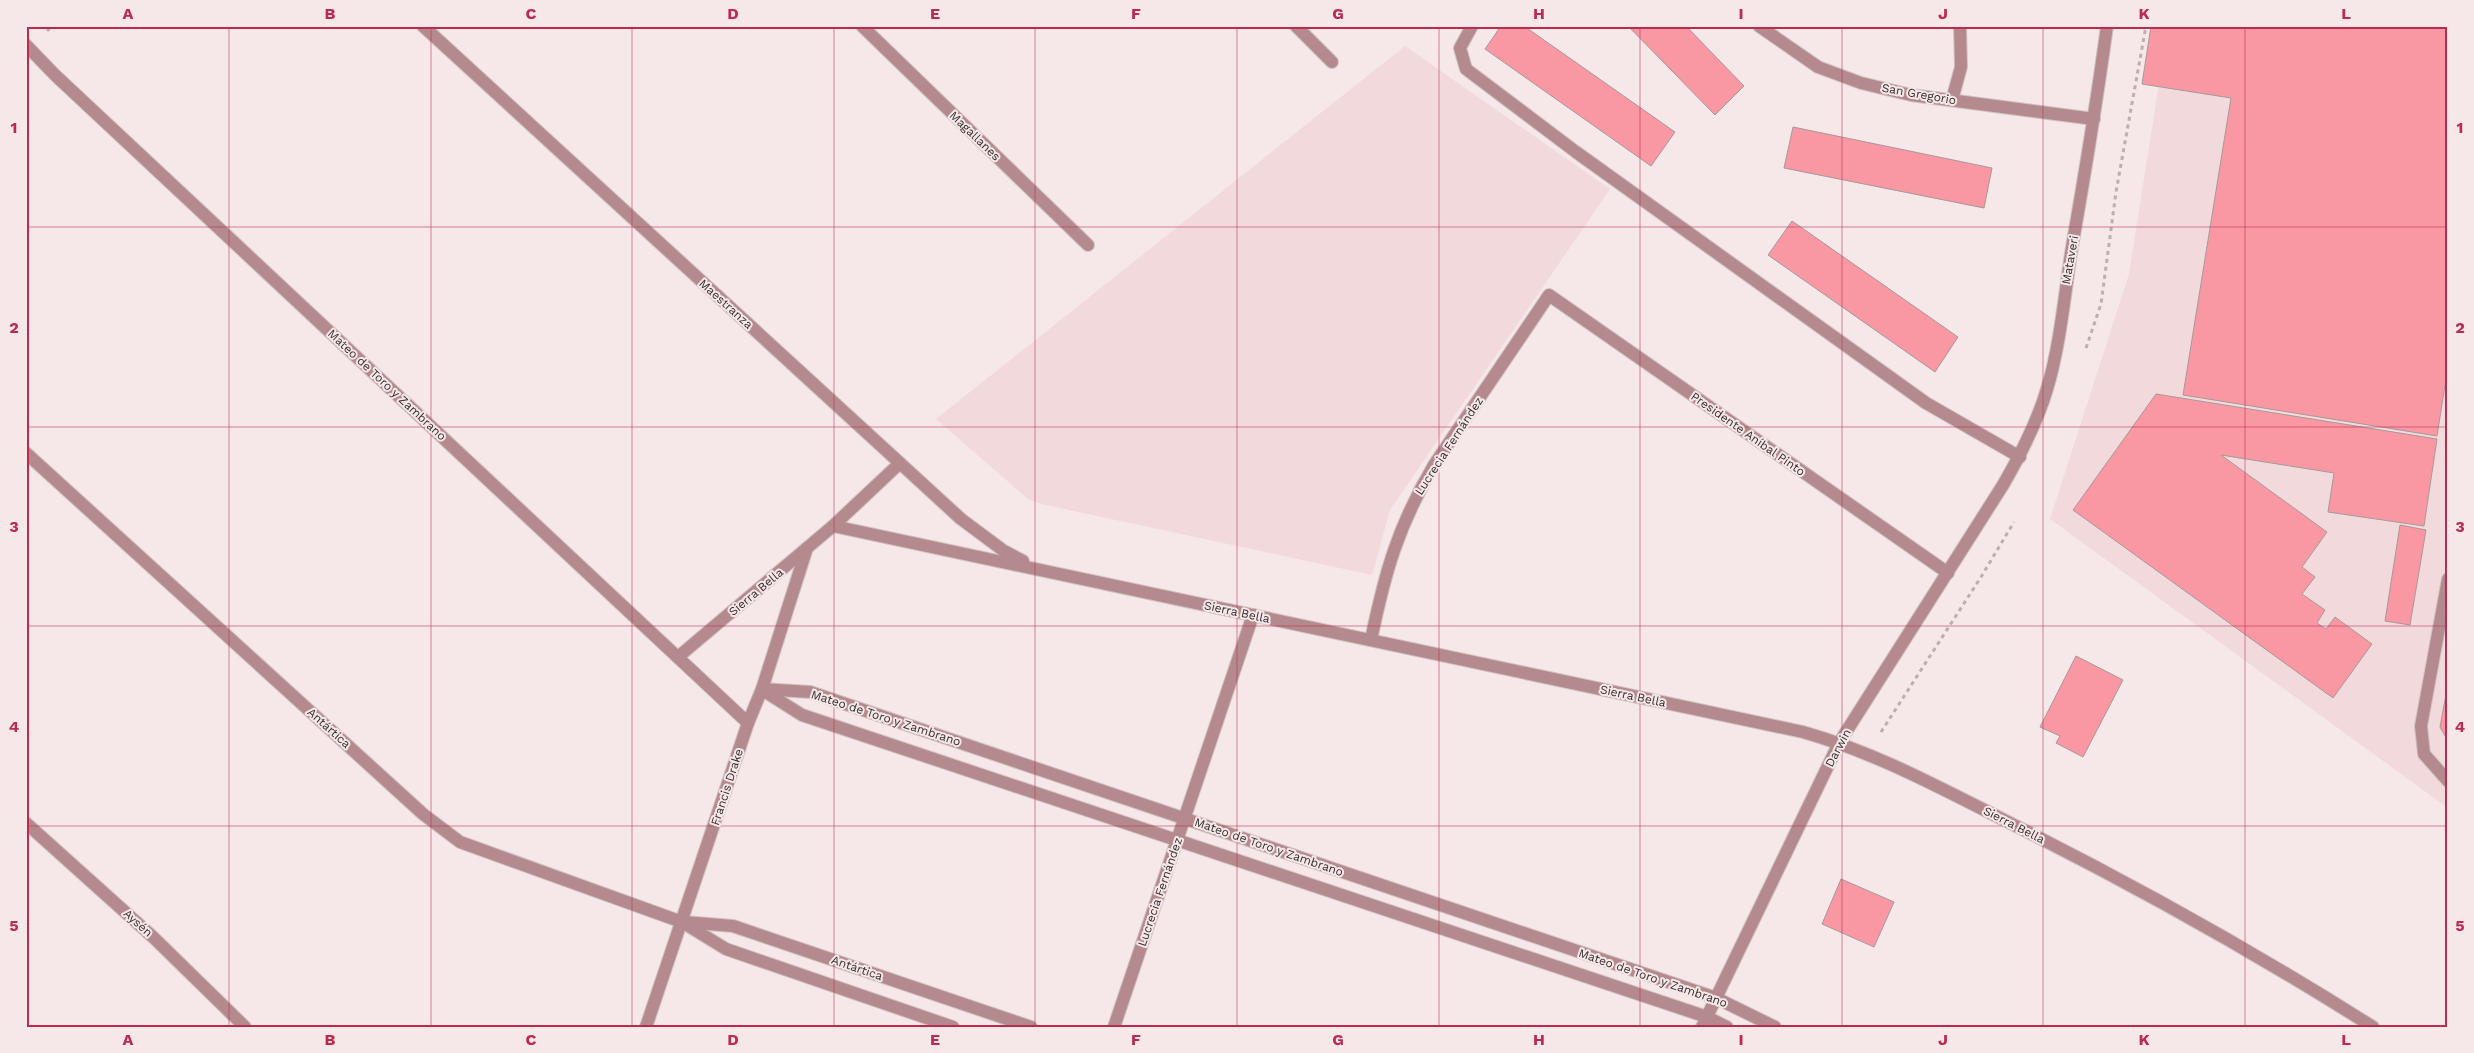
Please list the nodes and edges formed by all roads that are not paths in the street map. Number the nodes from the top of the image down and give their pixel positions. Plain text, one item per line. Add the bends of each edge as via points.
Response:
1 (423, 26) edge
2 (862, 26) edge
3 (1296, 26) edge
4 (1472, 26) edge
5 (1759, 26) edge
6 (1960, 26) edge
7 (2107, 26) edge
8 (26, 45) edge
9 (1332, 62) dead end
10 (1952, 100) junction
11 (2094, 119) junction
12 (1088, 245) dead end
13 (1549, 295) joint
14 (26, 453) edge
15 (2020, 457) junction
16 (900, 463) junction
17 (2003, 484) joint
18 (833, 526) junction
19 (807, 548) junction
20 (1038, 569) junction
21 (1948, 573) junction
22 (2448, 579) edge
23 (1253, 615) junction
24 (1371, 640) junction
25 (678, 657) junction
26 (762, 689) junction
27 (748, 723) junction
28 (1839, 743) junction
29 (2448, 781) edge
30 (1184, 818) junction
31 (26, 823) edge
32 (1177, 841) junction
33 (682, 922) junction
34 (1716, 998) junction
35 (1704, 1022) edge
36 (245, 1027) edge
37 (646, 1027) edge
38 (953, 1027) edge
39 (1031, 1027) edge
40 (1114, 1027) edge
41 (1727, 1027) edge
42 (1775, 1027) edge
43 (2373, 1027) edge

1 - 16 street, Maestranza
2 - 12 street, Magallanes
3 - 9 street
4 - 15 street via 1460,48 1466,69 1576,152 1926,403
5 - 10 street, San Gregorio via 1818,67 1861,83 1911,95
6 - 10 street via 1961,67
7 - 11 street, Mataveri
8 - 25 street, Mateo de Toro y Zambrano
10 - 11 street, San Gregorio
11 - 15 street, Mataveri via 2048,387
13 - 21 street, Presidente Aníbal Pinto
13 - 24 street, Lucrecia Fernández via 1417,493 1390,556
14 - 33 street, Antártica via 445,832 480,850
15 - 17 street, Mataveri
16 - 18 street, Sierra Bella
16 - 20 street, Maestranza via 981,536
17 - 21 street, Darwin
18 - 19 street, Sierra Bella
18 - 20 street, Sierra Bella
19 - 25 street, Sierra Bella
19 - 26 street, Francis Drake
20 - 23 street, Sierra Bella
21 - 28 street, Darwin
22 - 29 street via 2421,726 2424,754
23 - 24 street, Sierra Bella
23 - 30 street, Lucrecia Fernández
24 - 28 street, Sierra Bella via 1803,732
25 - 27 street, Mateo de Toro y Zambrano
26 - 27 street, Francis Drake
26 - 30 street, Mateo de Toro y Zambrano via 810,692
26 - 32 street, Mateo de Toro y Zambrano via 802,715
27 - 33 street, Francis Drake
28 - 34 street, Darwin
28 - 43 street, Sierra Bella via 1892,764 2049,843 2185,916
30 - 32 street, Lucrecia Fernández
30 - 34 street, Mateo de Toro y Zambrano
31 - 36 street, Aysén via 154,938
32 - 35 street, Mateo de Toro y Zambrano
32 - 40 street, Lucrecia Fernández
33 - 37 street, Francis Drake
33 - 38 street, Antártica via 726,949
33 - 39 street, Antártica via 733,926
34 - 35 street, Darwin
34 - 42 street, Mateo de Toro y Zambrano
35 - 41 street, Mateo de Toro y Zambrano

